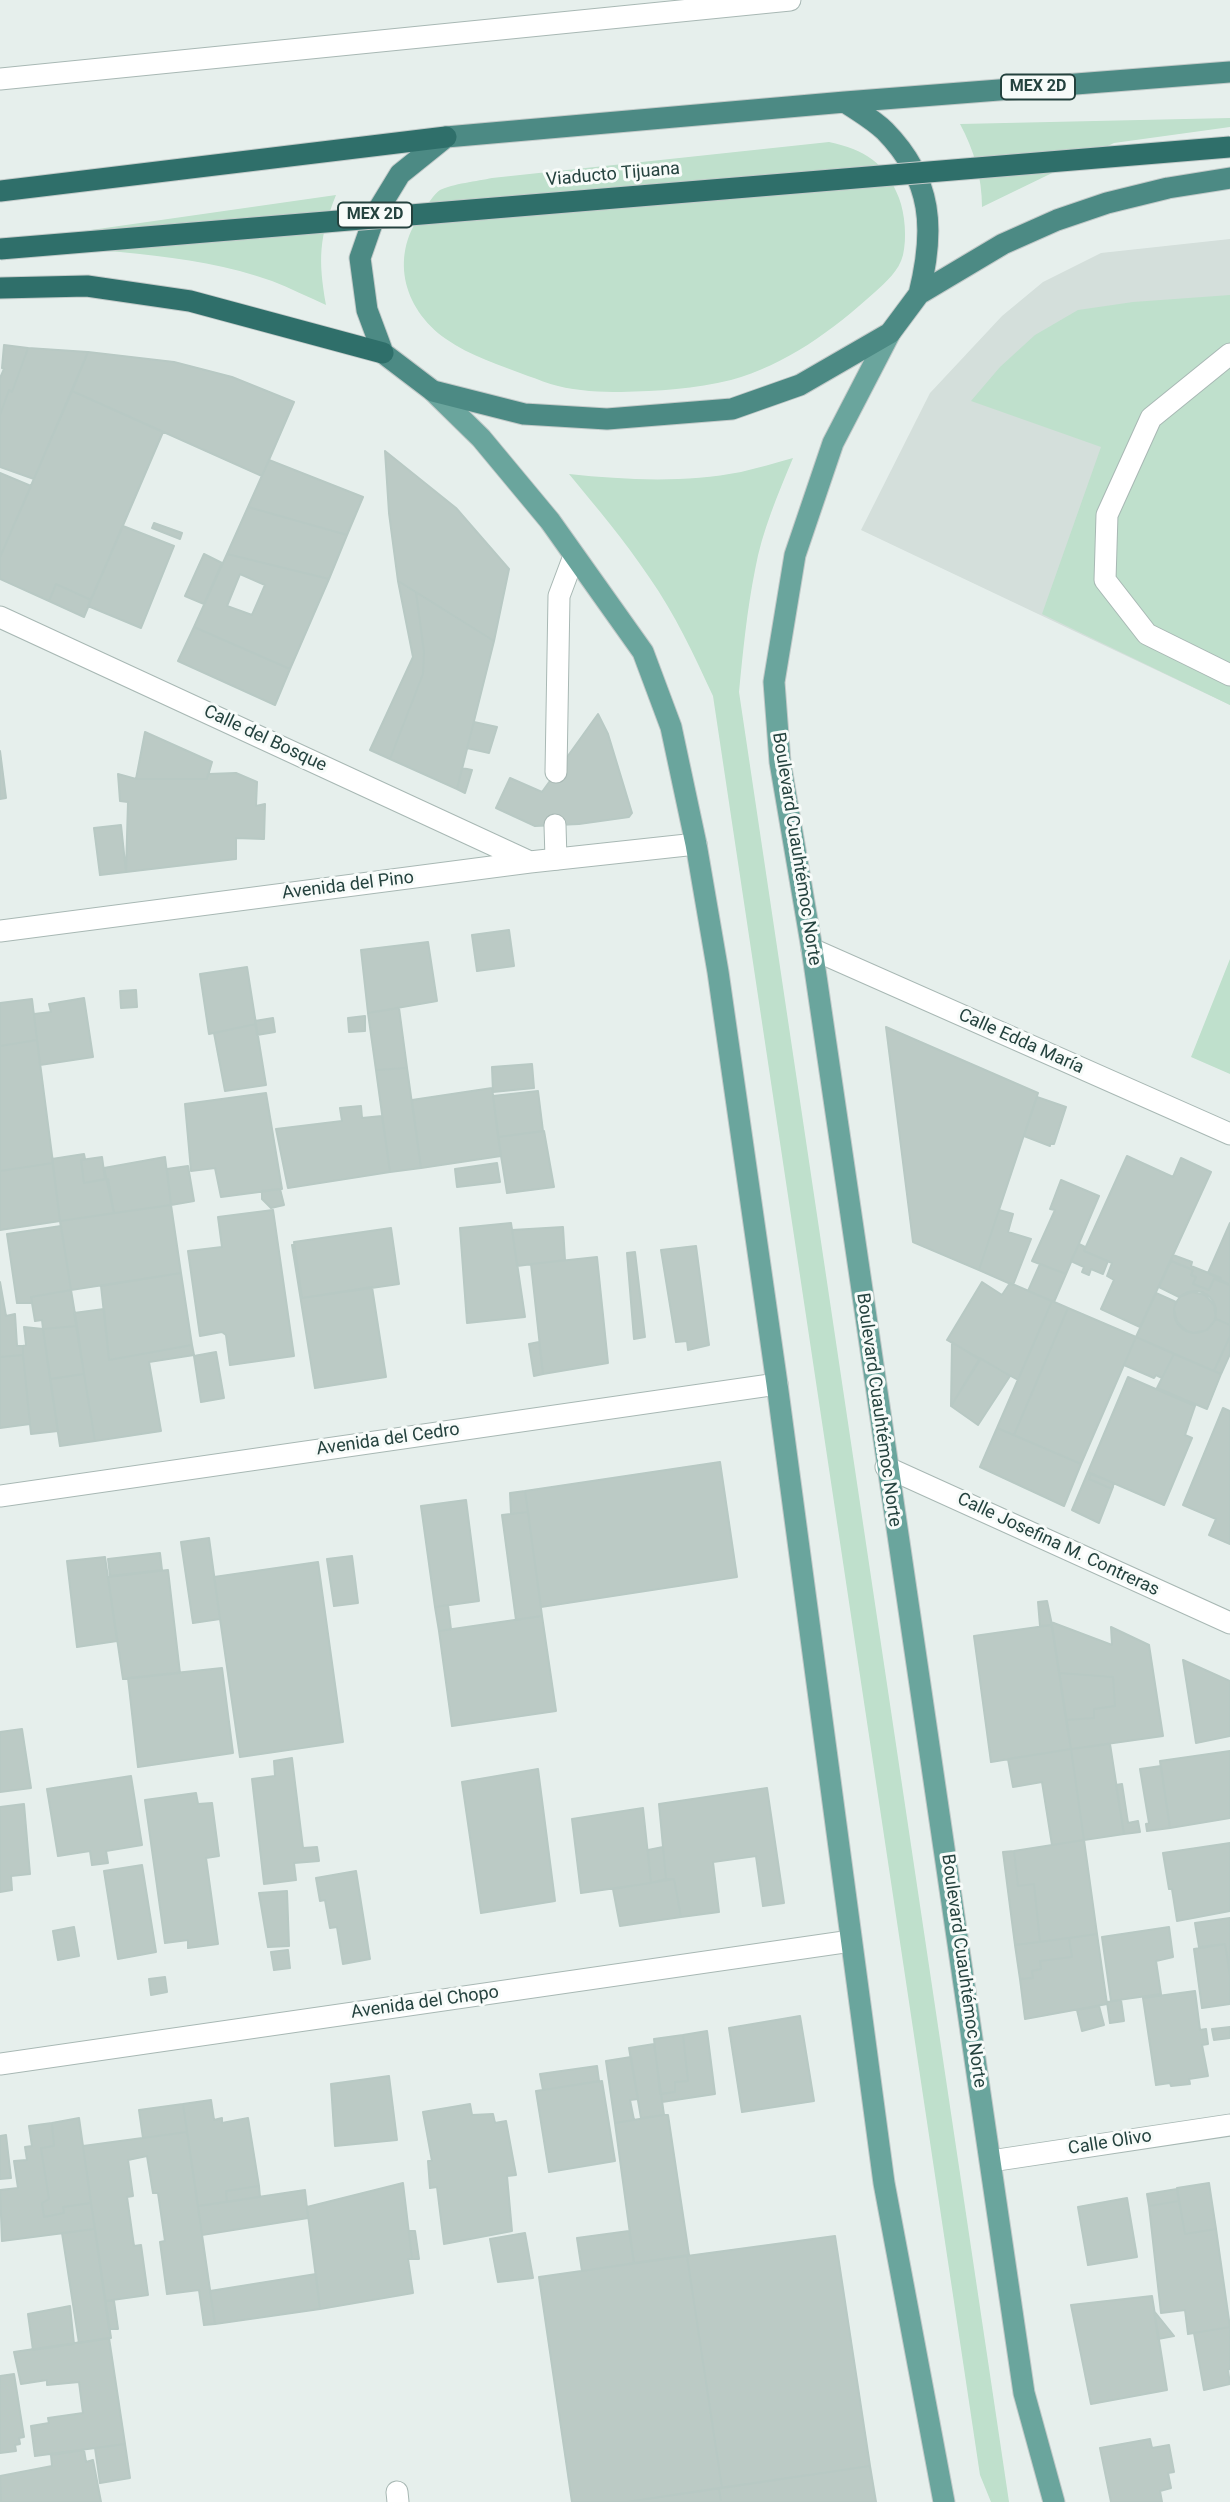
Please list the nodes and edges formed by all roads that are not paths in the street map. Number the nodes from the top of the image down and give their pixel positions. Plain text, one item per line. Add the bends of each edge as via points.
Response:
1 (789, 0) edge
2 (1230, 72) edge
3 (0, 79) edge
4 (845, 102) junction
5 (446, 137) junction
6 (1230, 147) edge
7 (1230, 177) edge
8 (0, 191) edge
9 (0, 249) edge
10 (0, 288) edge
11 (919, 294) junction
12 (890, 333) junction
13 (383, 353) junction
14 (1230, 354) edge
15 (433, 391) junction
16 (573, 556) junction
17 (0, 617) edge
18 (1230, 675) edge
19 (556, 772) dead end
20 (555, 825) dead end
21 (696, 845) junction
22 (556, 859) junction
23 (530, 862) junction
24 (0, 931) edge
25 (811, 949) junction
26 (1230, 1134) edge
27 (777, 1384) junction
28 (886, 1467) junction
29 (0, 1496) edge
30 (1230, 1623) edge
31 (851, 1941) junction
32 (0, 2064) edge
33 (1230, 2124) edge
34 (991, 2161) junction
35 (944, 2502) edge
36 (1054, 2502) edge

1 - 3 street
2 - 4 highway, MEX 2D
4 - 5 highway, MEX 2D
4 - 11 highway via 884,130 907,159 925,194 929,242
5 - 8 highway, MEX 2D
5 - 13 highway, MEX 2D via 400,174 375,215 360,258 367,310
6 - 9 highway, Viaducto Tijuana / MEX 2D, bridge
7 - 11 highway via 1168,188 1057,220 1003,244
10 - 13 highway via 87,286 190,301
11 - 12 highway
12 - 15 highway via 800,386 732,409 607,419 524,414
12 - 25 main road, Boulevard Cuauhtémoc Norte via 833,443 795,555 774,682 780,762
13 - 15 highway
14 - 18 street via 1151,418 1107,515 1105,580 1147,634
15 - 16 main road via 481,438 551,521
16 - 19 street via 559,596
16 - 21 main road via 643,652 671,727
17 - 23 street, Calle del Bosque
20 - 22 street
21 - 22 street, Avenida del Pino
21 - 27 main road
22 - 23 street, Avenida del Pino
23 - 24 street, Avenida del Pino
25 - 26 street, Calle Edda María
25 - 28 main road, Boulevard Cuauhtémoc Norte
27 - 29 street, Avenida del Cedro
27 - 31 main road
28 - 30 street, Calle Josefina M. Contreras
28 - 34 main road, Boulevard Cuauhtémoc Norte
31 - 32 street, Avenida del Chopo
31 - 35 main road via 884,2183
33 - 34 street, Calle Olivo
34 - 36 main road, Boulevard Cuauhtémoc Norte via 1024,2393

